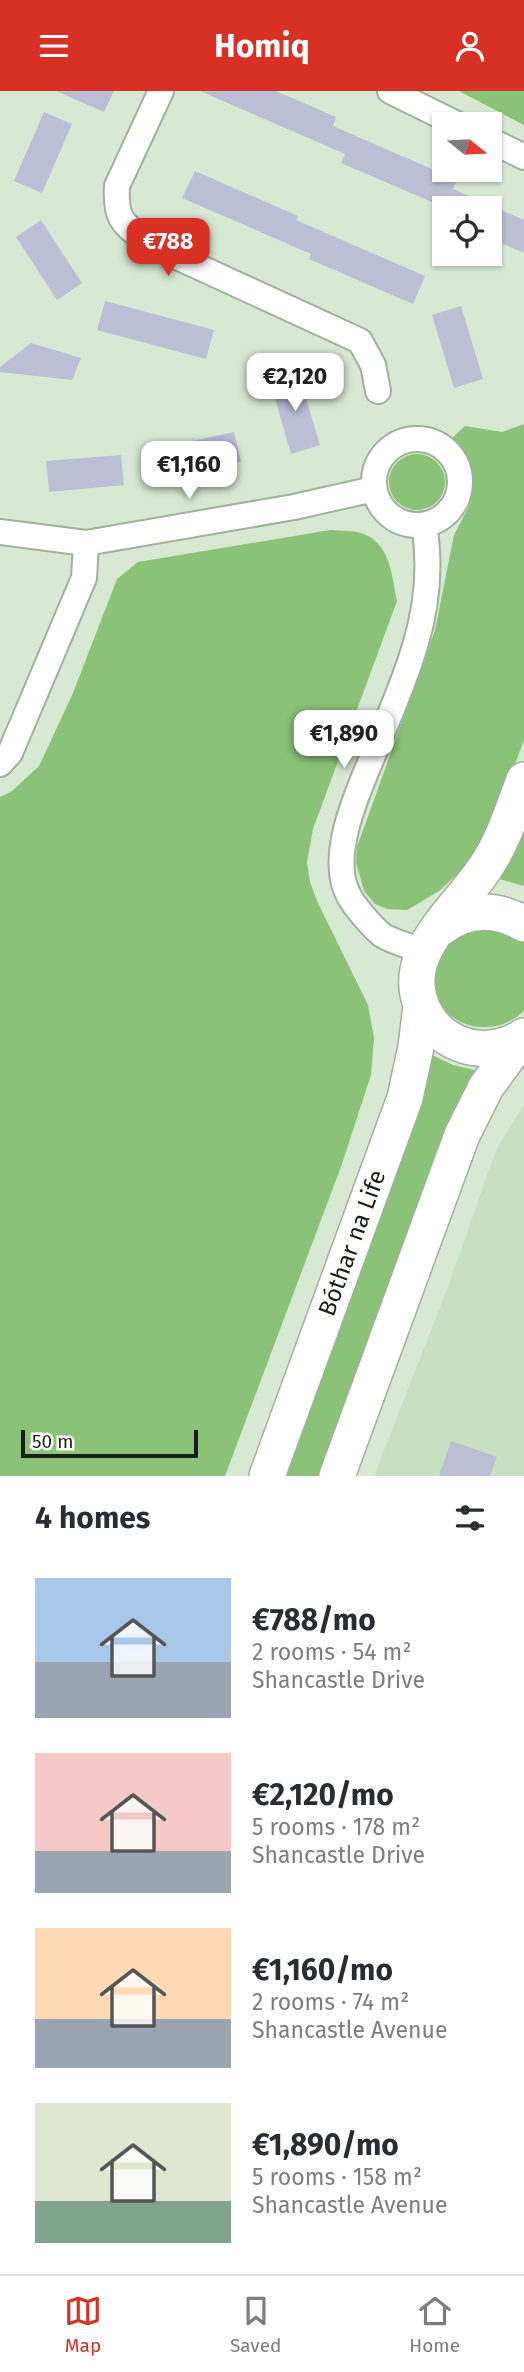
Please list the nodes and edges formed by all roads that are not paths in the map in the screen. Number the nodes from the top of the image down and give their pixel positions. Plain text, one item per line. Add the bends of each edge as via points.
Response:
1 (161, 91) edge
2 (390, 91) edge
3 (433, 112) edge
4 (502, 147) edge
5 (524, 157) edge
6 (378, 391) dead end
7 (374, 489) junction
8 (424, 525) junction
9 (0, 532) edge
10 (86, 543) junction
11 (0, 764) edge
12 (524, 780) edge
13 (524, 924) edge
14 (428, 942) junction
15 (421, 1006) junction
16 (522, 1037) edge
17 (267, 1476) edge
18 (337, 1476) edge

1 - 6 street via 117,185 121,222 149,244 360,341 373,365
2 - 3 street
4 - 5 street
7 - 8 street via 378,502 397,521
7 - 8 street via 378,464 396,445 421,439 446,451 459,474 459,488 447,512
7 - 10 street
8 - 14 street via 428,548 424,609 415,645 355,801 341,866 347,894 382,935
9 - 10 street
10 - 11 street via 84,578 10,753
12 - 14 street, Bóthar na Life via 487,866
13 - 14 street via 492,911 472,912 454,919
14 - 15 street, Bóthar na Life via 416,969
15 - 16 street, Bóthar na Life via 430,1023 463,1045 502,1047
15 - 17 street, Bóthar na Life via 405,1098
16 - 18 street, Bóthar na Life via 486,1087 462,1135

